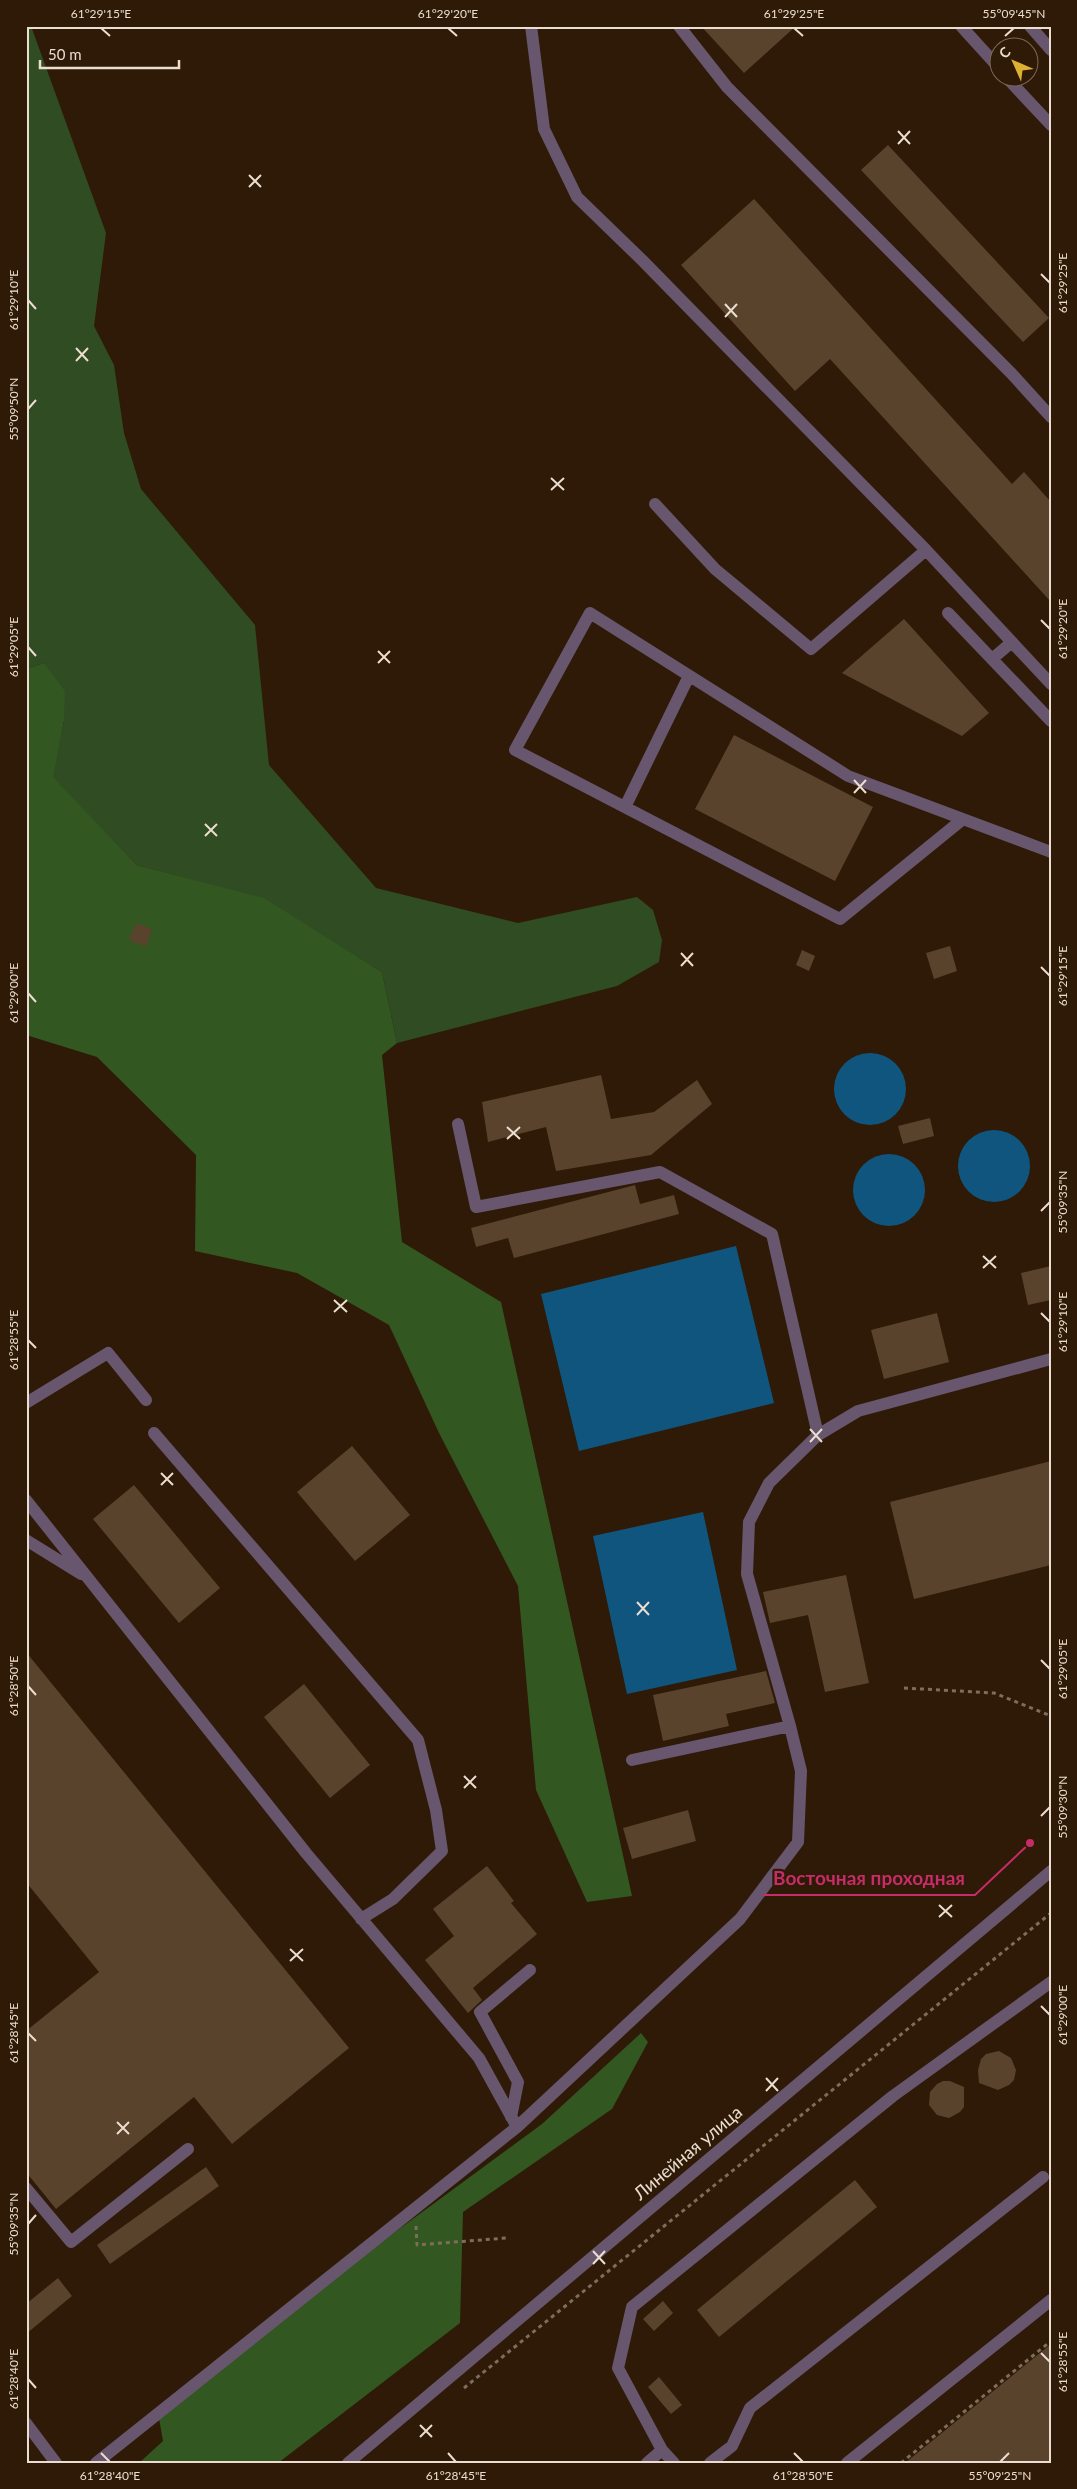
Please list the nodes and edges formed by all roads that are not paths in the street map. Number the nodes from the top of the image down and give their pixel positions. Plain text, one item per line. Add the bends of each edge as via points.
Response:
1 (531, 26) edge
2 (679, 26) edge
3 (961, 26) edge
4 (1030, 26) edge
5 (1051, 50) edge
6 (990, 58) edge
7 (1016, 88) edge
8 (1051, 126) edge
9 (1051, 417) edge
10 (655, 504) dead end
11 (926, 550) junction
12 (948, 613) dead end
13 (1012, 642) junction
14 (992, 659) junction
15 (689, 676) junction
16 (1051, 684) edge
17 (1051, 721) edge
18 (625, 807) junction
19 (963, 818) junction
20 (1051, 852) edge
21 (458, 1124) dead end
22 (1051, 1359) edge
23 (146, 1400) dead end
24 (26, 1403) edge
25 (154, 1433) dead end
26 (818, 1435) junction
27 (26, 1500) edge
28 (26, 1540) edge
29 (89, 1579) junction
30 (790, 1726) junction
31 (632, 1760) dead end
32 (1051, 1871) edge
33 (362, 1919) junction
34 (530, 1970) dead end
35 (1051, 1982) edge
36 (514, 2122) junction
37 (188, 2149) dead end
38 (1043, 2177) dead end
39 (26, 2188) edge
40 (1051, 2300) edge
41 (26, 2424) edge
42 (662, 2450) junction
43 (56, 2463) edge
44 (96, 2463) edge
45 (348, 2463) edge
46 (648, 2463) edge
47 (674, 2463) edge
48 (710, 2463) edge
49 (847, 2463) edge

1 - 11 street via 544,128 577,197
2 - 9 street via 727,87
3 - 6 street
4 - 5 street
7 - 8 street
10 - 11 street via 715,570 811,649
11 - 13 street
12 - 14 street
13 - 14 street
13 - 16 street
14 - 17 street
15 - 18 street
15 - 18 street via 590,613 515,750
15 - 19 street via 848,776
18 - 19 street via 840,919
19 - 20 street
21 - 26 street via 476,1207 660,1172 772,1234
22 - 26 street via 858,1411
23 - 24 street via 108,1353
25 - 33 street via 418,1740 436,1810 442,1851 393,1899
26 - 30 street via 769,1483 749,1522 747,1574
27 - 29 street
28 - 29 street
29 - 33 street
30 - 31 street
30 - 36 street via 801,1771 798,1842 740,1919
32 - 45 street, Линейная улица
33 - 36 street via 479,2058
34 - 36 street via 480,2012 518,2082
35 - 42 street via 893,2096 632,2307 618,2368
36 - 44 street via 415,2208
37 - 39 street via 71,2242
38 - 48 street via 750,2408 732,2446
40 - 49 street
41 - 43 street
42 - 46 street
42 - 47 street

